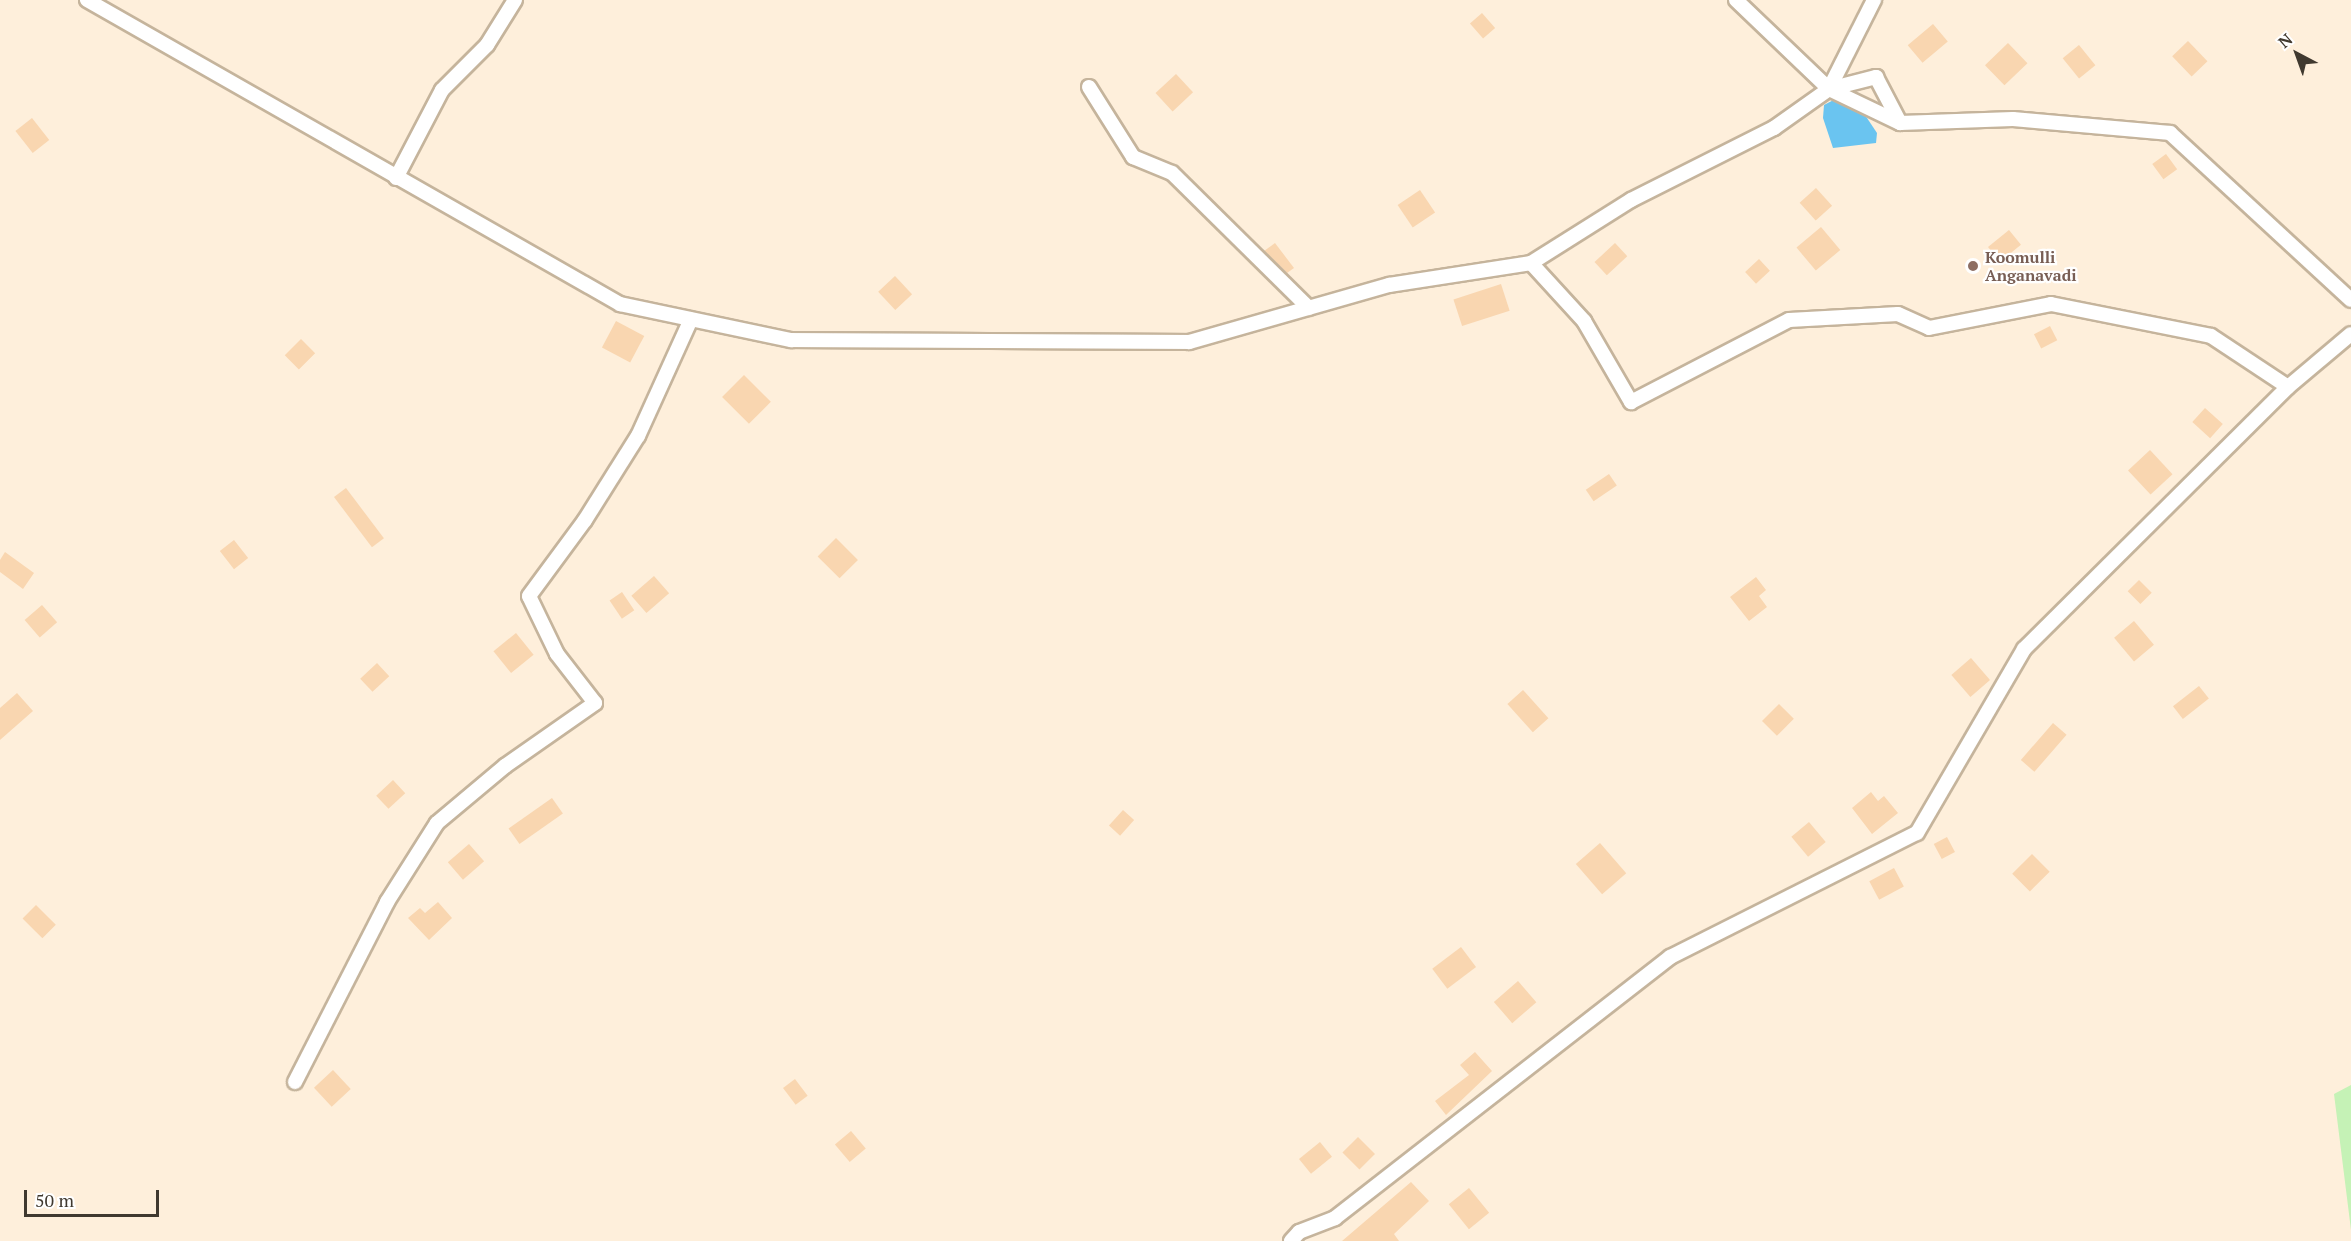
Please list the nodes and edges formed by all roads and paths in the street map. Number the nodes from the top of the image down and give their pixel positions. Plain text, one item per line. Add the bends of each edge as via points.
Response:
1 (87, 0) edge
2 (515, 0) edge
3 (1736, 0) edge
4 (1874, 0) edge
5 (1089, 87) dead end
6 (1829, 89) junction
7 (1900, 123) junction
8 (396, 178) junction
9 (1532, 263) junction
10 (2351, 300) edge
11 (1309, 308) junction
12 (691, 319) junction
13 (2351, 334) edge
14 (2288, 387) junction
15 (295, 1082) dead end
16 (1291, 1241) edge

1 - 8 street
2 - 8 street via 487,45 442,90
3 - 6 street
4 - 6 street
5 - 11 street via 1132,157 1172,173
6 - 7 street
6 - 7 street via 1876,77
6 - 9 street via 1774,128 1631,200
7 - 10 street via 2013,119 2170,133
8 - 12 street via 620,304
9 - 11 street via 1389,285
9 - 14 street via 1584,321 1631,402 1789,320 1898,314 1929,328 2051,304 2211,336
11 - 12 street via 1189,342 791,340
12 - 15 street via 638,436 529,596 557,654 595,704 505,766 437,823 387,902
13 - 14 street
14 - 16 street via 2024,649 1917,833 1670,957 1335,1218 1299,1232

